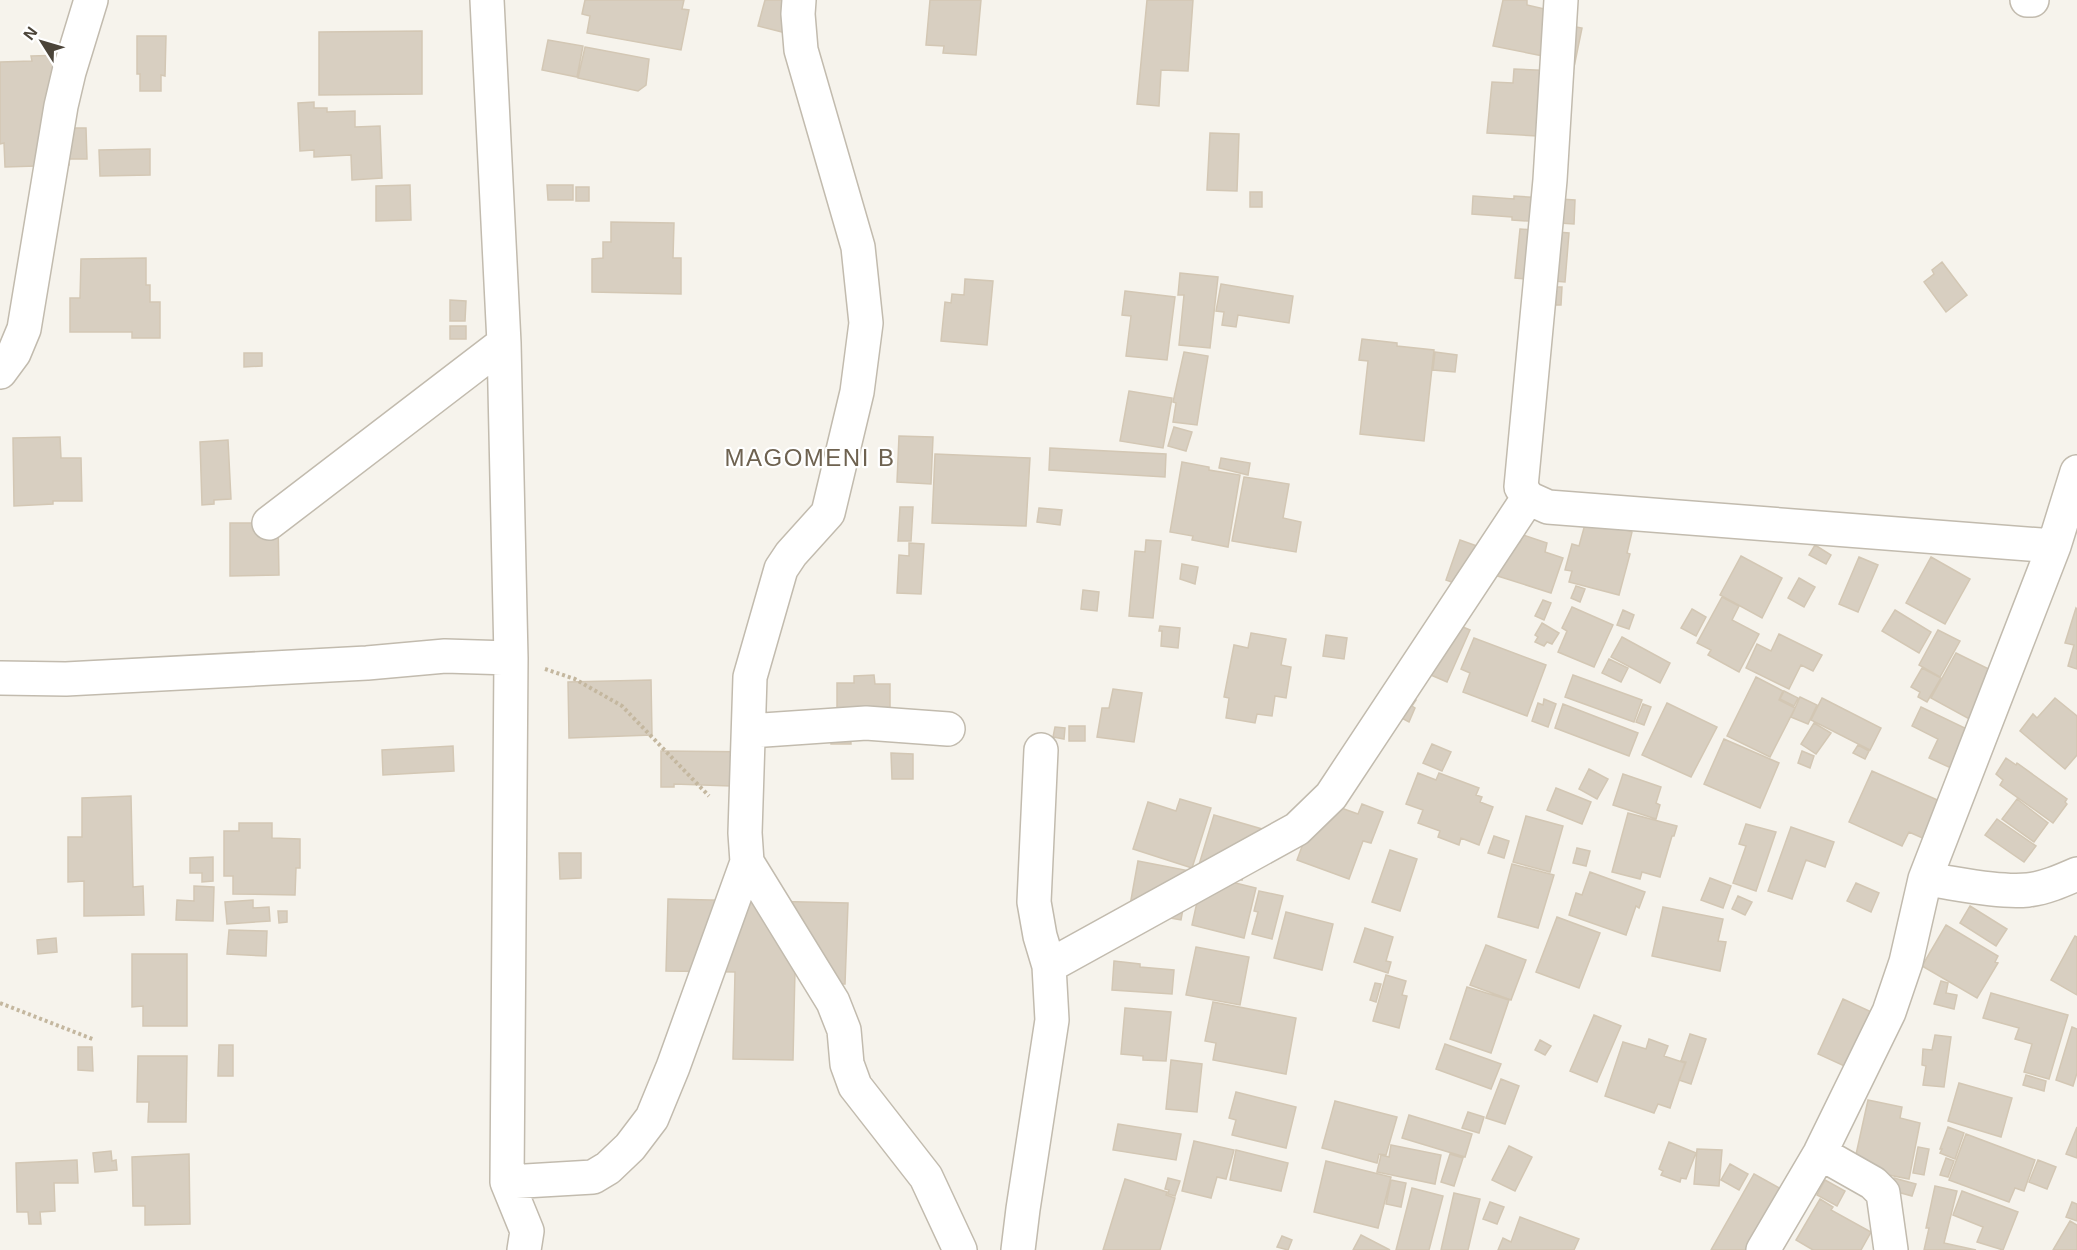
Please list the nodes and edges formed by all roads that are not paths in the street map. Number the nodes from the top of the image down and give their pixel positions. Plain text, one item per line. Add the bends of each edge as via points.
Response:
1 (91, 0) edge
2 (487, 0) edge
3 (799, 0) edge
4 (1561, 0) edge
5 (2027, 0) edge
6 (2032, 0) edge
7 (504, 343) junction
8 (0, 372) edge
9 (2077, 472) edge
10 (1528, 498) junction
11 (269, 523) dead end
12 (2054, 546) junction
13 (511, 658) junction
14 (0, 678) edge
15 (948, 729) dead end
16 (749, 731) junction
17 (1041, 750) dead end
18 (746, 847) junction
19 (2077, 874) edge
20 (1925, 879) junction
21 (1049, 966) junction
22 (1820, 1153) junction
23 (507, 1182) junction
24 (524, 1250) edge
25 (960, 1250) edge
26 (1018, 1250) edge
27 (1763, 1250) edge
28 (1891, 1250) edge

1 - 8 street via 61,106 24,329
2 - 7 street
3 - 16 street via 801,50 858,247 866,323 857,392 828,513 781,568 750,677
4 - 10 street via 1550,180 1521,487
5 - 6 street
7 - 11 street
7 - 13 street
9 - 12 street
10 - 12 street via 1548,507
10 - 21 street via 1331,796 1310,818 1297,829
12 - 20 street
13 - 14 street via 445,656 66,679
13 - 23 street
15 - 16 street via 866,723
16 - 18 street
17 - 21 street via 1034,902
18 - 23 street via 673,1067 652,1118 630,1147 593,1177
18 - 25 street via 832,1002 844,1030 847,1064 855,1086 926,1177
19 - 20 street via 2028,890
20 - 22 street via 1906,962 1889,1012
21 - 26 street via 1052,1020
22 - 27 street
22 - 28 street via 1874,1183 1883,1193
23 - 24 street via 527,1231

